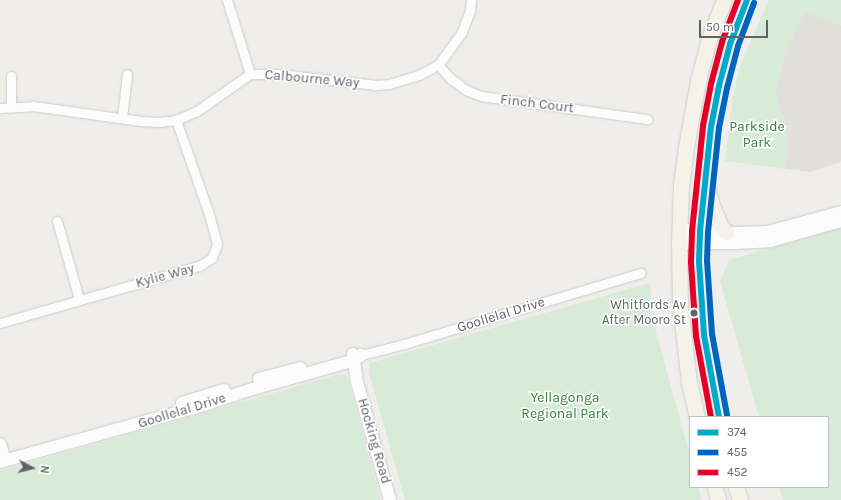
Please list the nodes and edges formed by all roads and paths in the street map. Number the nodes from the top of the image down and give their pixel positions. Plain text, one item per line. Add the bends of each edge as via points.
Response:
1 (227, 0) edge
2 (471, 0) edge
3 (724, 0) edge
4 (747, 0) edge
5 (438, 65) junction
6 (126, 74) dead end
7 (250, 74) junction
8 (11, 76) dead end
9 (11, 106) junction
10 (0, 108) edge
11 (122, 118) junction
12 (176, 120) junction
13 (647, 120) dead end
14 (705, 177) junction
15 (841, 212) edge
16 (57, 221) dead end
17 (841, 221) edge
18 (726, 232) junction
19 (680, 236) junction
20 (700, 237) junction
21 (641, 273) dead end
22 (79, 299) junction
23 (0, 323) edge
24 (352, 358) junction
25 (697, 416) edge
26 (719, 416) edge
27 (1, 455) edge
28 (715, 488) edge
29 (736, 488) edge
30 (390, 500) edge
31 (718, 500) edge
32 (740, 500) edge

1 - 7 street
2 - 5 street, Calbourne Way via 462,32
3 - 19 main road via 709,39 690,122 682,187
4 - 14 main road via 730,44 719,86
5 - 7 street, Calbourne Way via 404,81 376,85 280,74
5 - 13 street, Finch Court via 466,90 481,96
6 - 11 street
7 - 12 street, Calbourne Way via 196,111
8 - 9 street
9 - 10 street, Calbourne Way
9 - 11 street, Calbourne Way via 33,106
11 - 12 street, Calbourne Way via 146,121
12 - 22 street, Kylie Way via 210,217 217,244 212,258 199,266
14 - 18 main road via 712,206
14 - 20 main road
15 - 18 street via 768,232
16 - 22 street
17 - 20 street via 770,241
18 - 20 street
19 - 20 street
19 - 25 main road via 680,304 689,382
20 - 26 main road via 704,335
21 - 24 street, Goollelal Drive
22 - 23 street, Kylie Way
24 - 27 street, Goollelal Drive
24 - 30 street, Hocking Road
28 - 31 main road
29 - 32 main road

